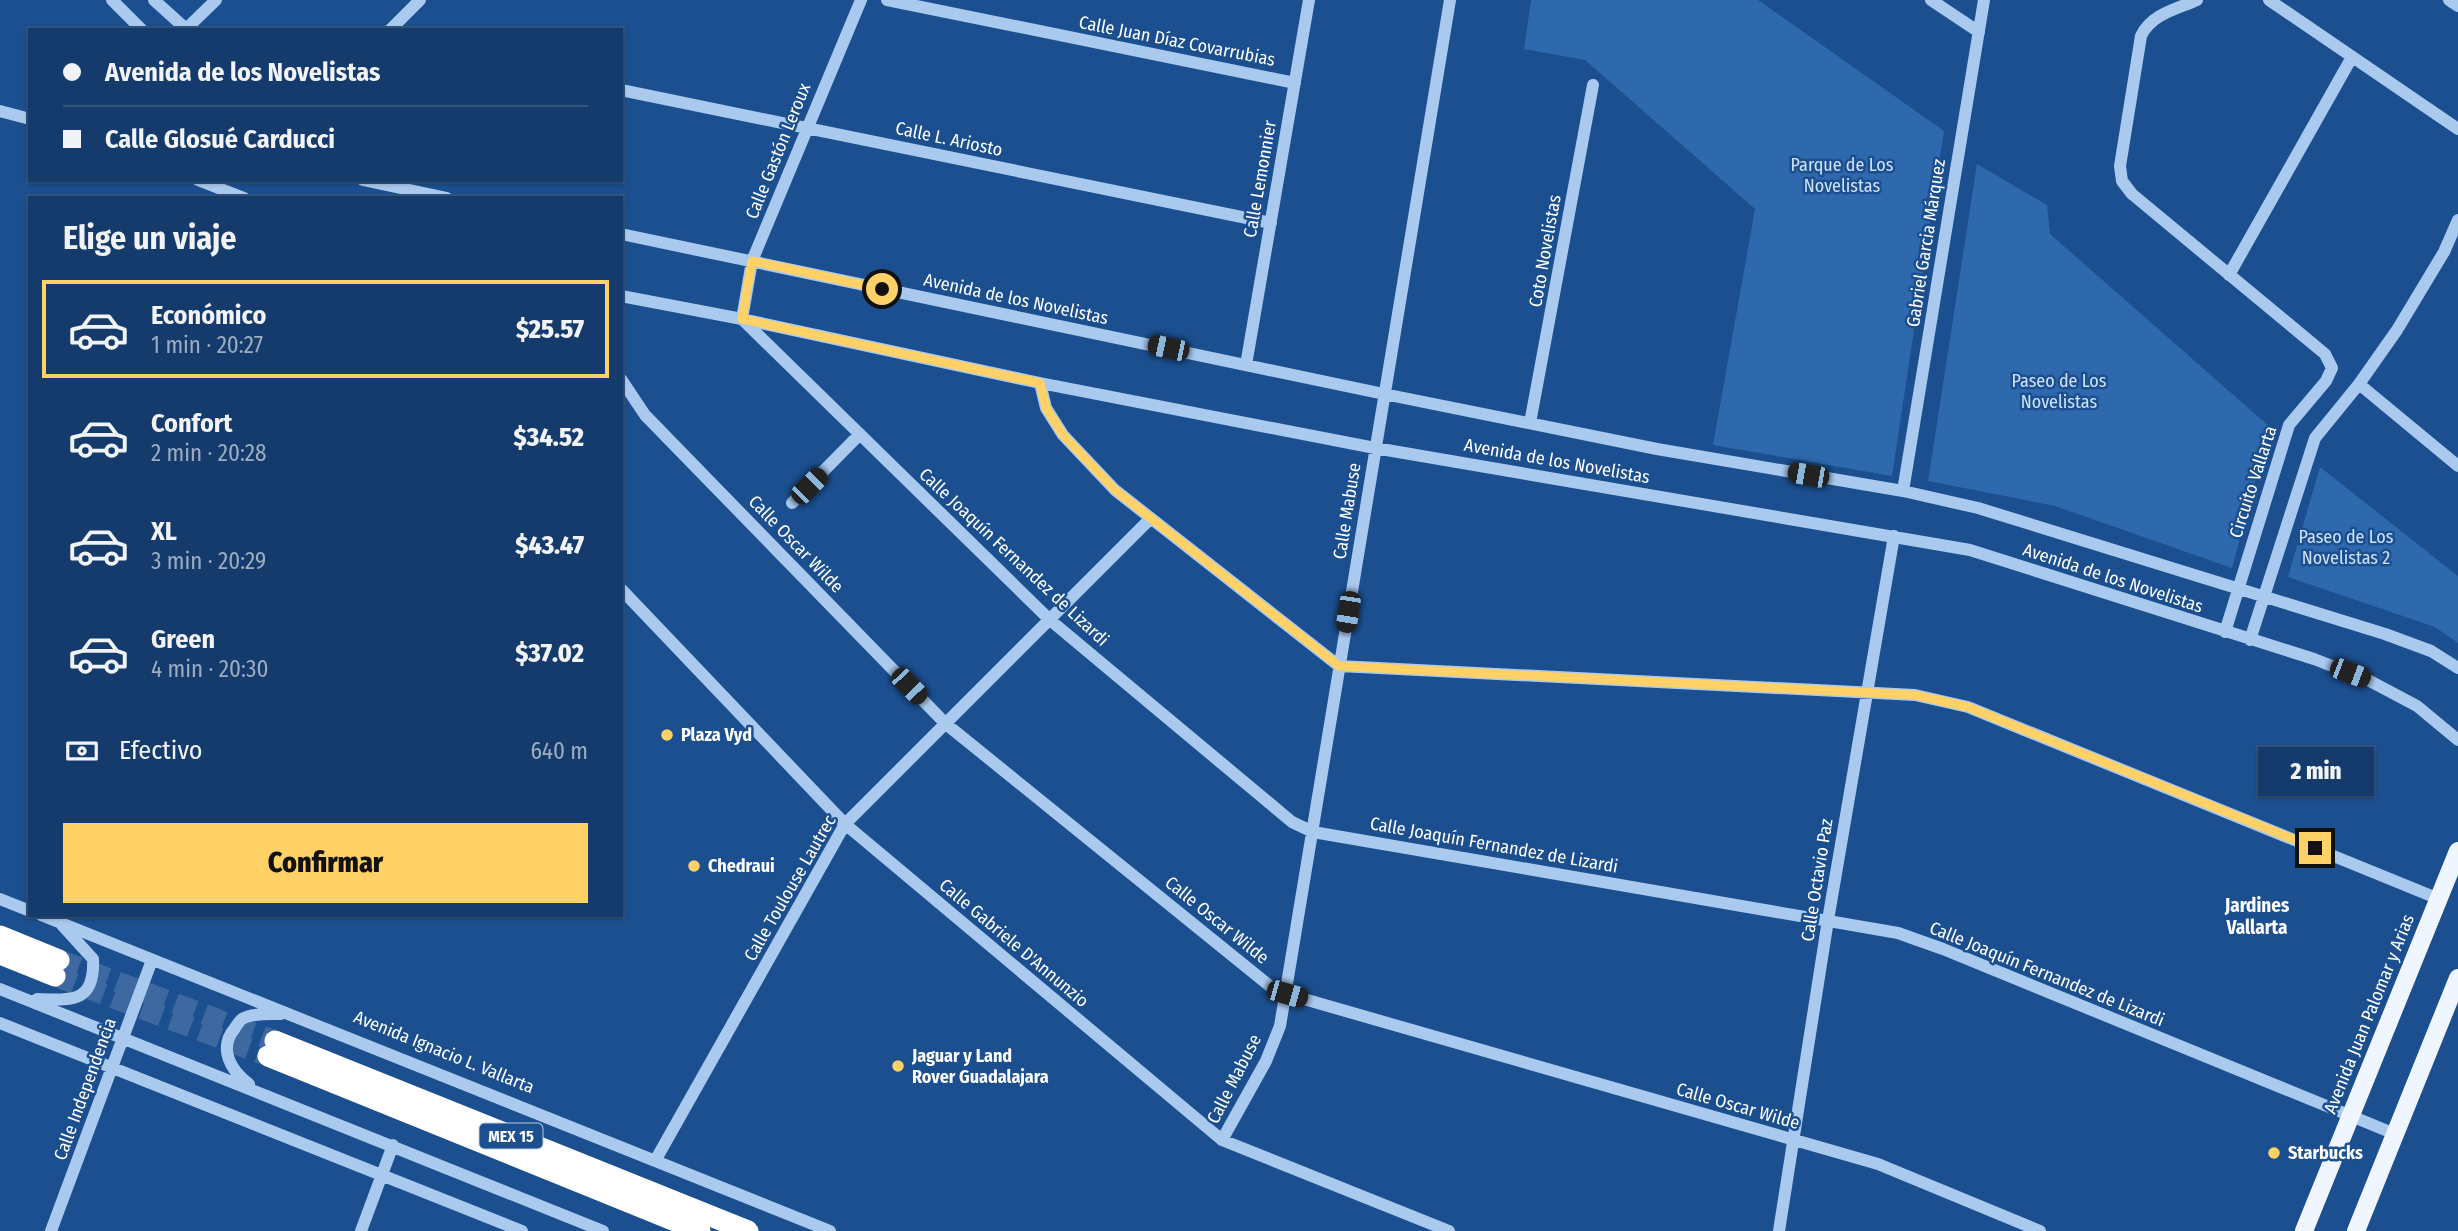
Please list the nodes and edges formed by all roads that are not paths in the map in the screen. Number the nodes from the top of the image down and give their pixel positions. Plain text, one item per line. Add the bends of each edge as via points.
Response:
1 (112, 0) edge
2 (154, 0) edge
3 (216, 0) edge
4 (420, 0) edge
5 (861, 0) edge
6 (887, 0) edge
7 (1309, 0) edge
8 (1450, 0) edge
9 (1931, 0) edge
10 (2197, 0) edge
11 (2269, 0) edge
12 (2449, 0) edge
13 (1980, 2) edge
14 (2458, 6) edge
15 (140, 28) edge
16 (184, 28) edge
17 (188, 28) edge
18 (392, 28) edge
19 (1979, 32) junction
20 (2352, 57) junction
21 (1295, 83) junction
22 (1593, 85) dead end
23 (623, 90) edge
24 (0, 111) edge
25 (28, 118) edge
26 (806, 128) junction
27 (2458, 129) edge
28 (203, 182) edge
29 (372, 182) edge
30 (239, 196) edge
31 (438, 196) edge
32 (2458, 220) edge
33 (1270, 223) junction
34 (623, 234) edge
35 (752, 261) junction
36 (2229, 275) junction
37 (623, 296) edge
38 (742, 319) junction
39 (1246, 365) junction
40 (623, 382) edge
41 (1040, 383) junction
42 (2359, 384) junction
43 (1384, 394) junction
44 (1530, 423) junction
45 (860, 434) junction
46 (1375, 448) junction
47 (2458, 466) edge
48 (1903, 491) junction
49 (792, 503) dead end
50 (1150, 519) junction
51 (1894, 536) junction
52 (2238, 589) junction
53 (623, 591) edge
54 (2263, 597) junction
55 (1050, 620) junction
56 (2225, 632) junction
57 (2250, 640) junction
58 (1339, 666) junction
59 (2458, 668) edge
60 (1867, 693) junction
61 (946, 724) junction
62 (2458, 740) edge
63 (845, 824) junction
64 (1313, 832) junction
65 (2458, 851) edge
66 (0, 899) edge
67 (2439, 899) junction
68 (28, 910) edge
69 (46, 917) edge
70 (1828, 920) junction
71 (59, 923) junction
72 (0, 936) edge
73 (0, 954) edge
74 (152, 960) junction
75 (2458, 978) edge
76 (0, 989) edge
77 (1287, 994) junction
78 (26, 999) junction
79 (288, 1014) junction
80 (0, 1023) edge
81 (123, 1038) junction
82 (111, 1068) junction
83 (258, 1091) junction
84 (2351, 1116) junction
85 (2395, 1134) junction
86 (1223, 1140) junction
87 (1793, 1140) junction
88 (393, 1145) junction
89 (655, 1161) junction
90 (382, 1175) junction
91 (51, 1231) edge
92 (361, 1231) edge
93 (522, 1231) edge
94 (603, 1231) edge
95 (700, 1231) edge
96 (748, 1231) edge
97 (830, 1231) edge
98 (1449, 1231) edge
99 (1779, 1231) edge
100 (2040, 1231) edge
101 (2304, 1231) edge
102 (2356, 1231) edge

1 - 15 street
2 - 16 street
3 - 17 street
4 - 18 street
5 - 26 street, Calle Gastón Leroux
6 - 21 street, Calle Juan Díaz Covarrubias
7 - 21 street, Calle Lemonnier
8 - 43 street, Calle Mabuse
9 - 19 street
10 - 36 street, Circuito Vallarta via 2146,25 2120,166 2122,181 2132,194
11 - 20 street
12 - 14 street
13 - 19 street, Gabriel Garcia Márquez
19 - 48 street, Gabriel Garcia Márquez
20 - 27 street
20 - 36 street
21 - 33 street, Calle Lemonnier
22 - 44 street, Coto Novelistas
23 - 26 street, Calle L. Ariosto
24 - 25 street
26 - 33 street, Calle L. Ariosto
26 - 35 street, Calle Gastón Leroux
28 - 30 street
29 - 31 street
32 - 42 street via 2397,330
33 - 39 street, Calle Lemonnier
34 - 35 street, Avenida de los Novelistas
35 - 38 street, Calle Gastón Leroux
35 - 39 street, Avenida de los Novelistas
36 - 52 street, Circuito Vallarta via 2325,354 2332,368 2289,425
37 - 38 street, Avenida de los Novelistas
38 - 41 street, Avenida de los Novelistas
38 - 45 street, Calle Joaquín Fernandez de Lizardi
39 - 43 street, Avenida de los Novelistas
40 - 61 street, Calle Oscar Wilde via 645,415
41 - 46 street, Avenida de los Novelistas
41 - 50 street via 1046,408 1063,435
42 - 47 street
42 - 54 street via 2315,438
43 - 44 street, Avenida de los Novelistas
43 - 46 street, Calle Mabuse
44 - 48 street, Avenida de los Novelistas
45 - 49 street
45 - 55 street, Calle Joaquín Fernandez de Lizardi
46 - 51 street, Avenida de los Novelistas
46 - 58 street, Calle Mabuse
48 - 52 street, Avenida de los Novelistas via 1978,508
50 - 55 street, Calle Toulouse Lautrec
50 - 58 street
51 - 56 street, Avenida de los Novelistas via 1970,550
51 - 60 street, Calle Octavio Paz
52 - 54 street, Avenida de los Novelistas
52 - 56 street, Circuito Vallarta
53 - 63 street, Calle Gabriele D'Annunzio
54 - 57 street
54 - 59 street, Avenida de los Novelistas via 2396,638 2431,651
55 - 61 street, Calle Toulouse Lautrec
55 - 64 street, Calle Joaquín Fernandez de Lizardi via 1292,822
56 - 57 street, Avenida de los Novelistas
57 - 62 street, Avenida de los Novelistas via 2368,680 2417,706
58 - 60 street
58 - 64 street, Calle Mabuse
60 - 67 street via 1915,695 1968,707
60 - 70 street, Calle Octavio Paz
61 - 63 street, Calle Toulouse Lautrec
61 - 77 street, Calle Oscar Wilde via 1276,991
63 - 86 street, Calle Gabriele D'Annunzio
63 - 89 street, Calle Toulouse Lautrec
64 - 70 street, Calle Joaquín Fernandez de Lizardi
64 - 77 street, Calle Mabuse
65 - 67 main road, Avenida Juan Palomar y Arias
66 - 68 street
67 - 84 main road, Avenida Juan Palomar y Arias
69 - 71 street, Avenida Ignacio L. Vallarta
70 - 84 street, Calle Joaquín Fernandez de Lizardi via 1898,933 1943,949
70 - 87 street, Calle Octavio Paz
71 - 74 street, Avenida Ignacio L. Vallarta
71 - 78 street via 93,959 94,977 84,993 69,1000
72 - 73 highway via 57,968
74 - 79 street, Avenida Ignacio L. Vallarta
74 - 81 street, Calle Independencia
75 - 85 main road
76 - 78 street
77 - 86 street, Calle Mabuse via 1266,1061
77 - 87 street, Calle Oscar Wilde
78 - 81 street
79 - 83 street via 242,1019 228,1036 227,1060 240,1078
79 - 89 street, Avenida Ignacio L. Vallarta
80 - 82 street
81 - 82 street, Calle Independencia
81 - 83 street
82 - 90 street
82 - 91 street, Calle Independencia
83 - 88 street
84 - 85 street, Calle Joaquín Fernandez de Lizardi
84 - 101 main road, Avenida Juan Palomar y Arias
85 - 102 main road
86 - 98 street, Calle Gabriele D'Annunzio
87 - 99 street, Calle Octavio Paz
87 - 100 street, Calle Oscar Wilde via 1878,1164
88 - 90 street
88 - 94 street
89 - 97 street, Avenida Ignacio L. Vallarta
90 - 92 street
90 - 93 street
95 - 96 highway, MEX 15 via 271,1048

